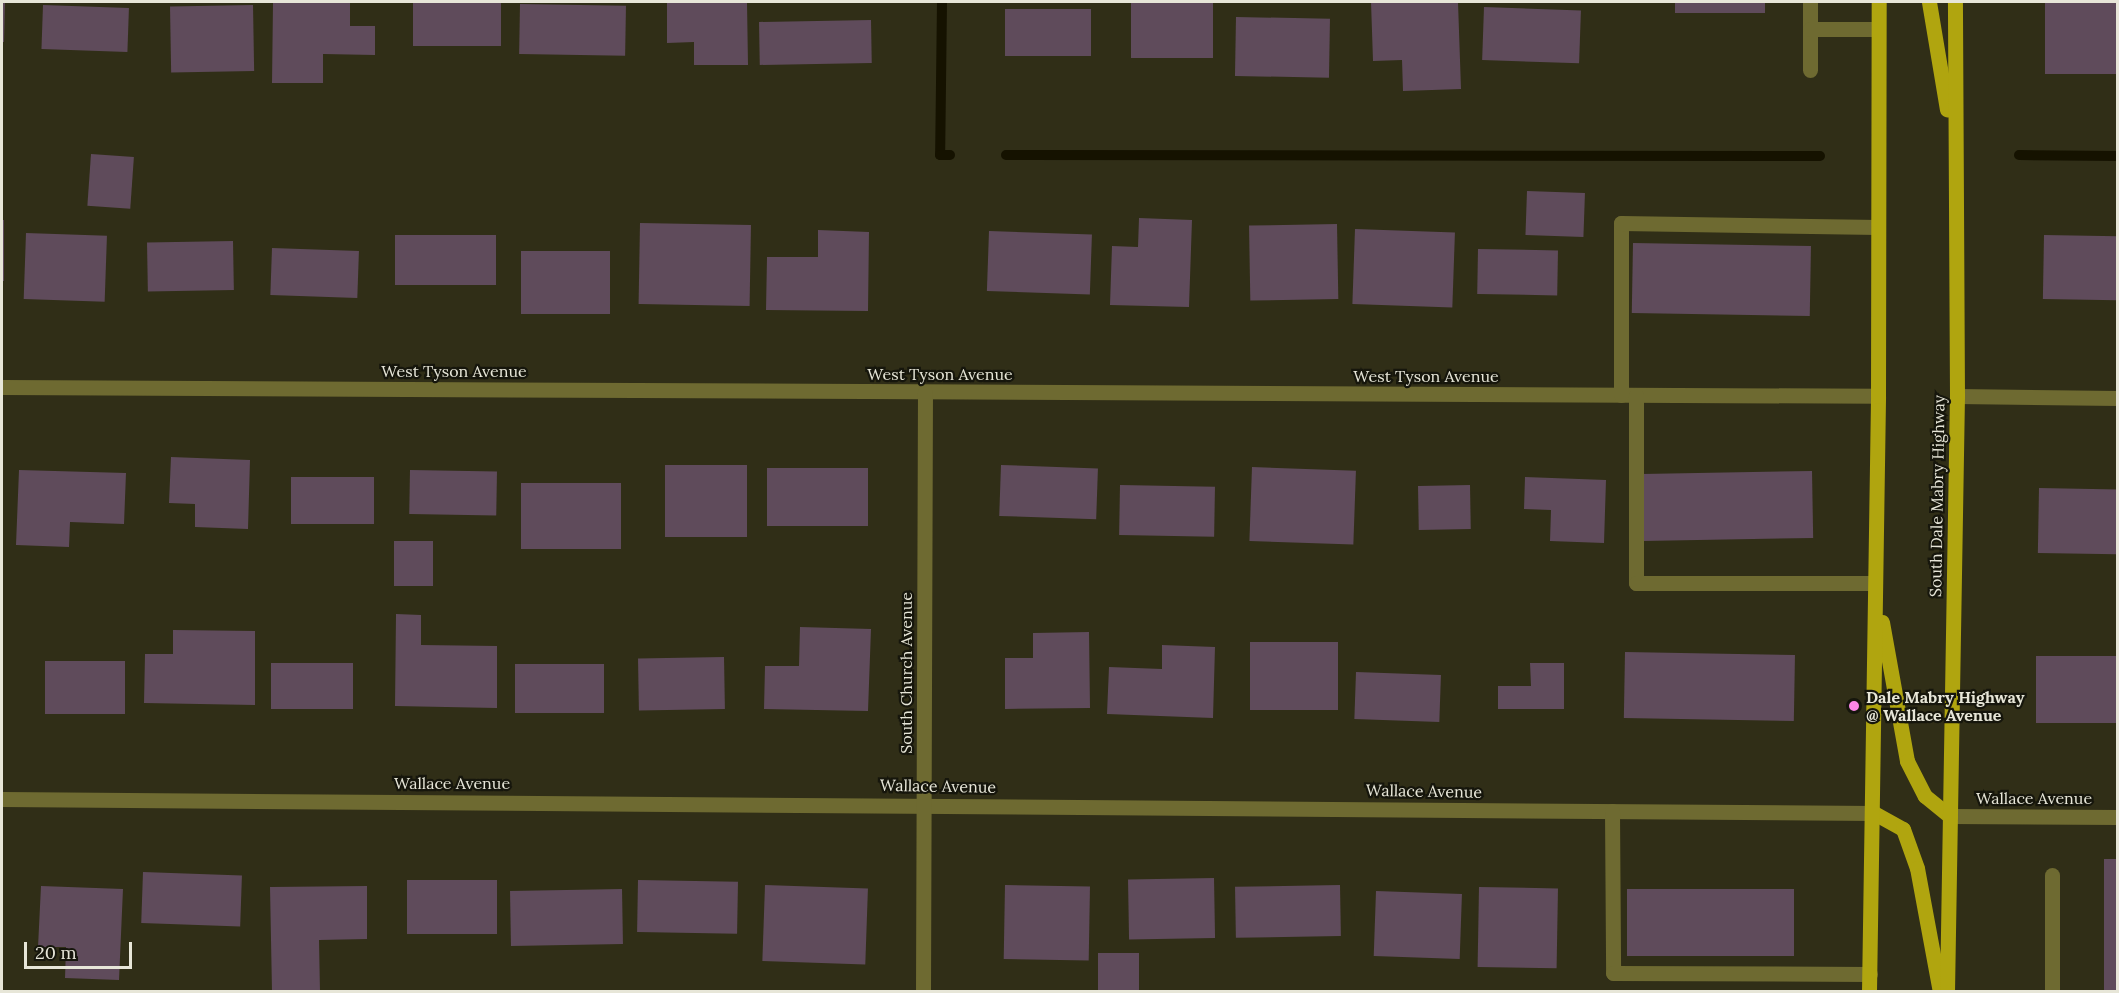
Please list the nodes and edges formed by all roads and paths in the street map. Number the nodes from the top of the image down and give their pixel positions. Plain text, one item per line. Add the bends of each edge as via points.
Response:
1 (1810, 2) edge
2 (1879, 2) edge
3 (1929, 2) edge
4 (1956, 2) edge
5 (1810, 29) junction
6 (1878, 29) junction
7 (1810, 70) dead end
8 (1954, 150) junction
9 (1878, 227) junction
10 (2, 387) edge
11 (926, 392) junction
12 (1628, 395) junction
13 (1878, 396) junction
14 (1957, 396) junction
15 (2118, 398) edge
16 (1875, 584) junction
17 (2, 798) edge
18 (923, 804) junction
19 (1612, 811) junction
20 (1874, 813) junction
21 (1950, 816) junction
22 (2118, 817) edge
23 (2052, 875) dead end
24 (1870, 974) junction
25 (922, 992) edge
26 (1869, 992) edge
27 (1940, 992) edge
28 (1947, 992) edge
29 (2052, 992) edge

1 - 5 street
2 - 6 main road
3 - 8 main road
4 - 8 main road, South Dale Mabry Highway
5 - 6 street
5 - 7 street
6 - 9 main road
8 - 14 main road, South Dale Mabry Highway
9 - 12 street via 1621,223
9 - 13 main road
10 - 11 street, West Tyson Avenue
11 - 12 street, West Tyson Avenue
11 - 18 street, South Church Avenue
12 - 13 street, West Tyson Avenue
12 - 16 street via 1636,583
13 - 16 main road
14 - 15 street
14 - 21 main road, South Dale Mabry Highway
16 - 20 main road
16 - 21 main road via 1907,761 1925,796
17 - 18 street, Wallace Avenue
18 - 19 street, Wallace Avenue
18 - 25 street, South Church Avenue
19 - 20 street, Wallace Avenue
19 - 24 street via 1613,973
20 - 24 main road
20 - 27 main road via 1903,829 1917,868
21 - 22 street, Wallace Avenue
21 - 28 main road, South Dale Mabry Highway
23 - 29 street
24 - 26 main road

